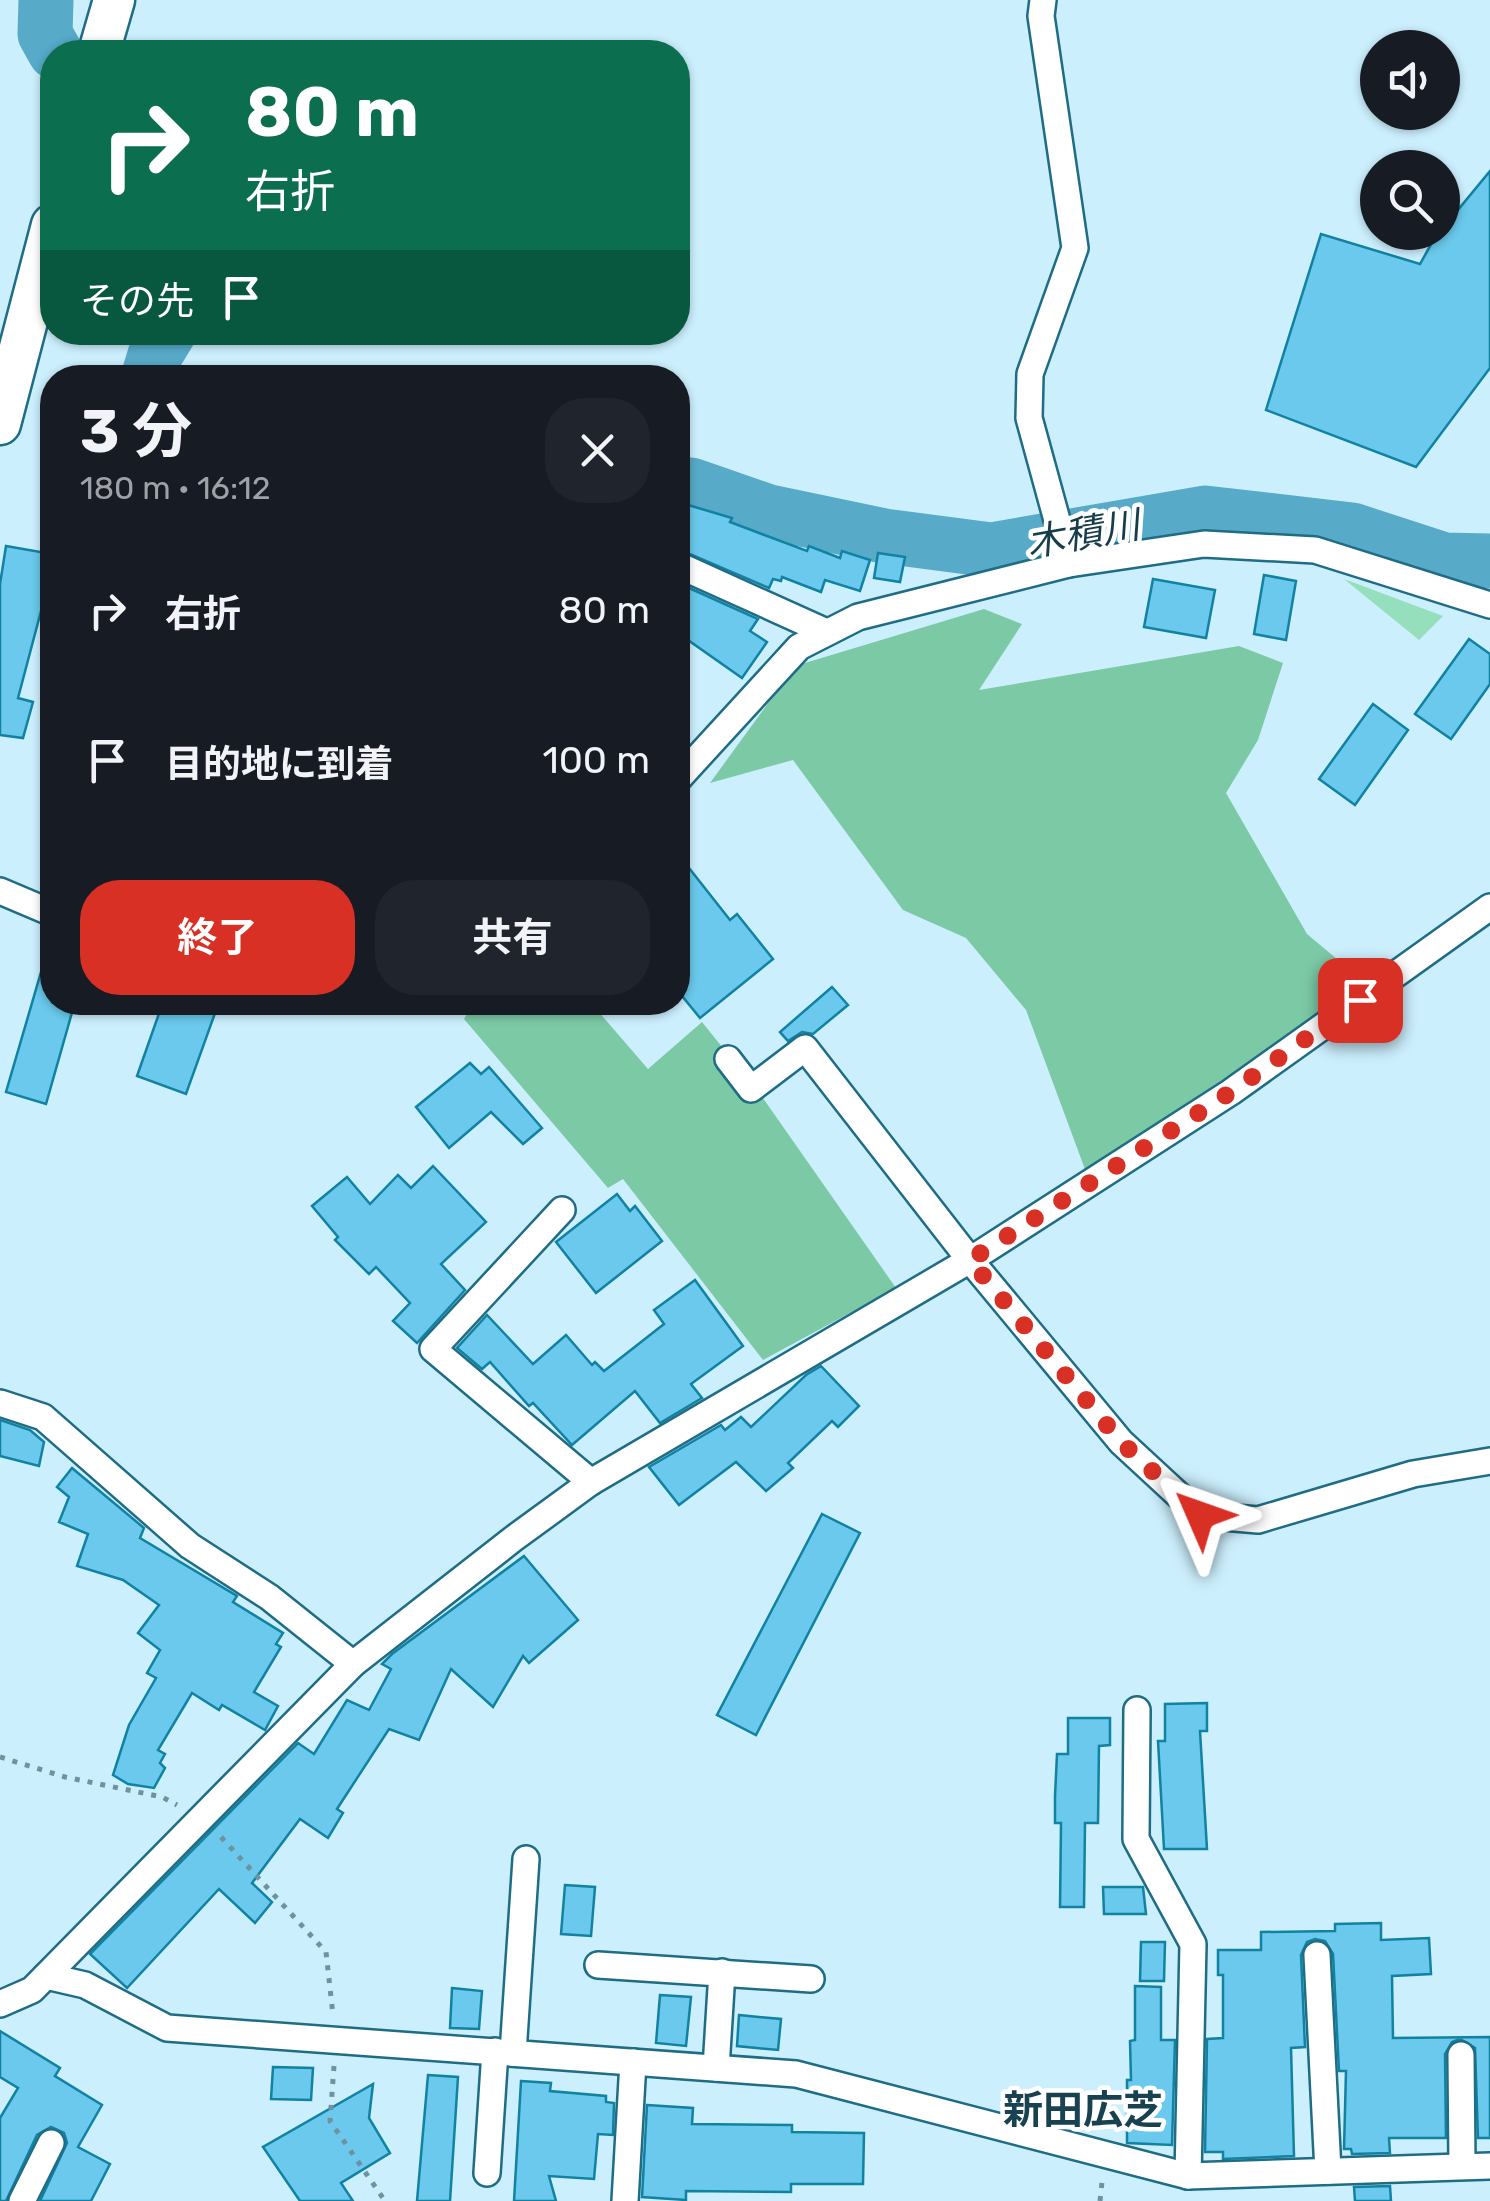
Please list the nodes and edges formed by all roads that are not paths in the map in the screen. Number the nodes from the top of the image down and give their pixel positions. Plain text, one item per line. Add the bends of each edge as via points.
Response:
1 (114, 0) edge
2 (1044, 0) edge
3 (103, 40) edge
4 (40, 259) edge
5 (9, 348) edge
6 (0, 424) edge
7 (1067, 558) junction
8 (690, 570) edge
9 (1490, 605) edge
10 (824, 631) junction
11 (690, 766) edge
12 (0, 891) edge
13 (1490, 907) edge
14 (40, 908) edge
15 (728, 1060) dead end
16 (562, 1210) dead end
17 (970, 1260) junction
18 (0, 1403) edge
19 (1490, 1461) edge
20 (591, 1482) junction
21 (354, 1664) junction
22 (1136, 1710) dead end
23 (526, 1860) dead end
24 (1317, 1955) dead end
25 (598, 1966) dead end
26 (722, 1972) junction
27 (46, 1976) junction
28 (812, 1979) dead end
29 (0, 2004) edge
30 (504, 2052) junction
31 (1461, 2055) dead end
32 (632, 2062) junction
33 (716, 2068) junction
34 (51, 2143) dead end
35 (1462, 2165) junction
36 (1490, 2166) edge
37 (1328, 2171) junction
38 (487, 2173) dead end
39 (1188, 2176) junction
40 (22, 2201) edge
41 (625, 2201) edge

1 - 3 main road
2 - 7 street via 1041,16 1076,248 1030,374 1029,418
4 - 5 main road
5 - 6 main road
7 - 9 street via 1204,544 1314,550
7 - 10 street
8 - 10 street
10 - 11 street via 799,648
12 - 14 street
13 - 17 street via 1231,1092
15 - 17 street via 752,1089 806,1048
16 - 20 street via 433,1348
17 - 19 street via 1121,1442 1200,1515 1258,1520 1413,1474
17 - 20 street
18 - 21 street via 42,1416 190,1546 269,1596
20 - 21 street
21 - 27 street
22 - 39 street via 1136,1839 1192,1944
23 - 30 street
24 - 37 street
25 - 26 street
26 - 28 street
26 - 33 street
27 - 29 street
27 - 30 street via 86,1985 168,2028
30 - 32 street
30 - 38 street
31 - 35 street
32 - 33 street
32 - 41 street
33 - 39 street via 796,2074
34 - 40 street
35 - 36 street
35 - 37 street
37 - 39 street

